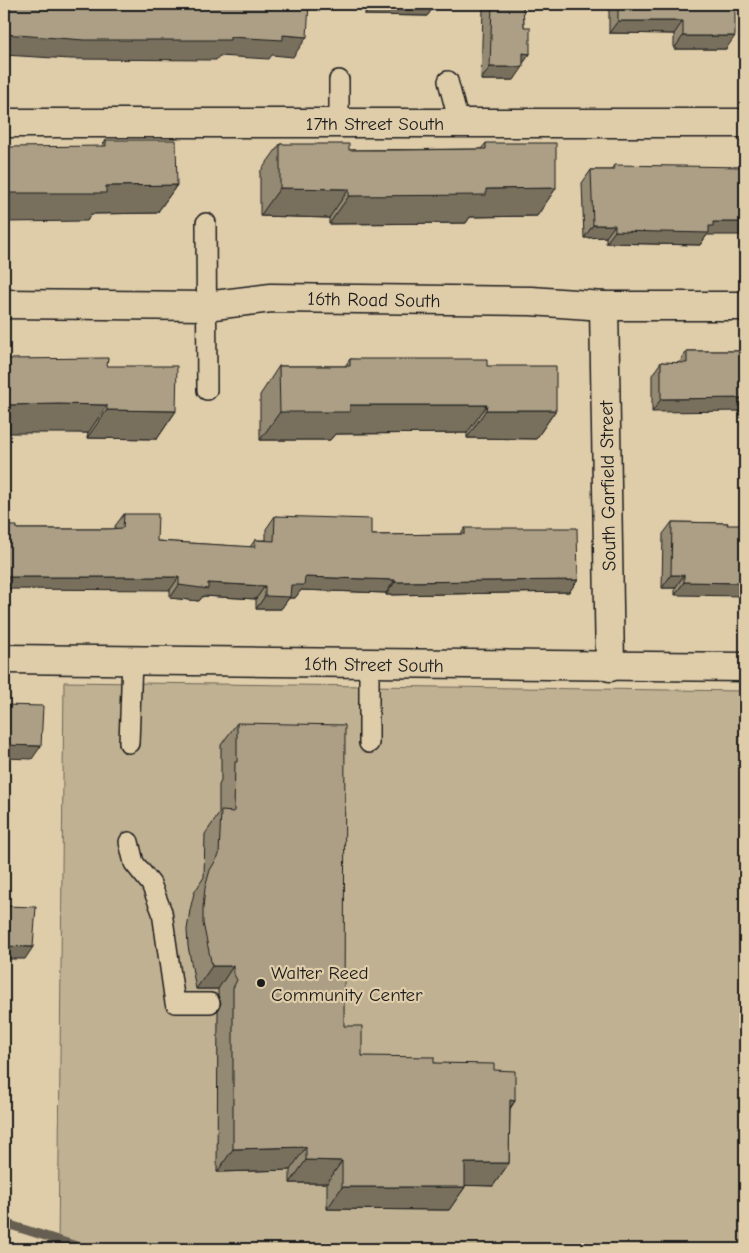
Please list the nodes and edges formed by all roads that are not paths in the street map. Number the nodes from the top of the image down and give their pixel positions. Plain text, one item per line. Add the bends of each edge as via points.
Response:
1 (339, 80) dead end
2 (448, 81) dead end
3 (4, 123) edge
4 (745, 123) edge
5 (340, 124) junction
6 (459, 124) junction
7 (206, 223) dead end
8 (4, 304) edge
9 (206, 306) junction
10 (604, 306) junction
11 (745, 306) edge
12 (207, 390) dead end
13 (4, 659) edge
14 (132, 660) junction
15 (369, 664) junction
16 (610, 667) junction
17 (745, 667) edge
18 (368, 742) dead end
19 (129, 743) dead end
20 (129, 842) dead end
21 (210, 1003) dead end

1 - 5 lane
2 - 6 lane
3 - 5 street, 17th Street South
4 - 6 street, 17th Street South
5 - 6 street, 17th Street South
7 - 9 lane
8 - 9 street, 16th Road South
9 - 10 street, 16th Road South via 271,298 531,301
9 - 12 lane
10 - 11 street, 16th Road South
10 - 16 street, South Garfield Street
13 - 14 street, 16th Street South
14 - 15 street, 16th Street South
14 - 19 lane
15 - 16 street, 16th Street South
15 - 18 lane
16 - 17 street, 16th Street South
20 - 21 lane via 134,863 151,884 162,912 175,1003

